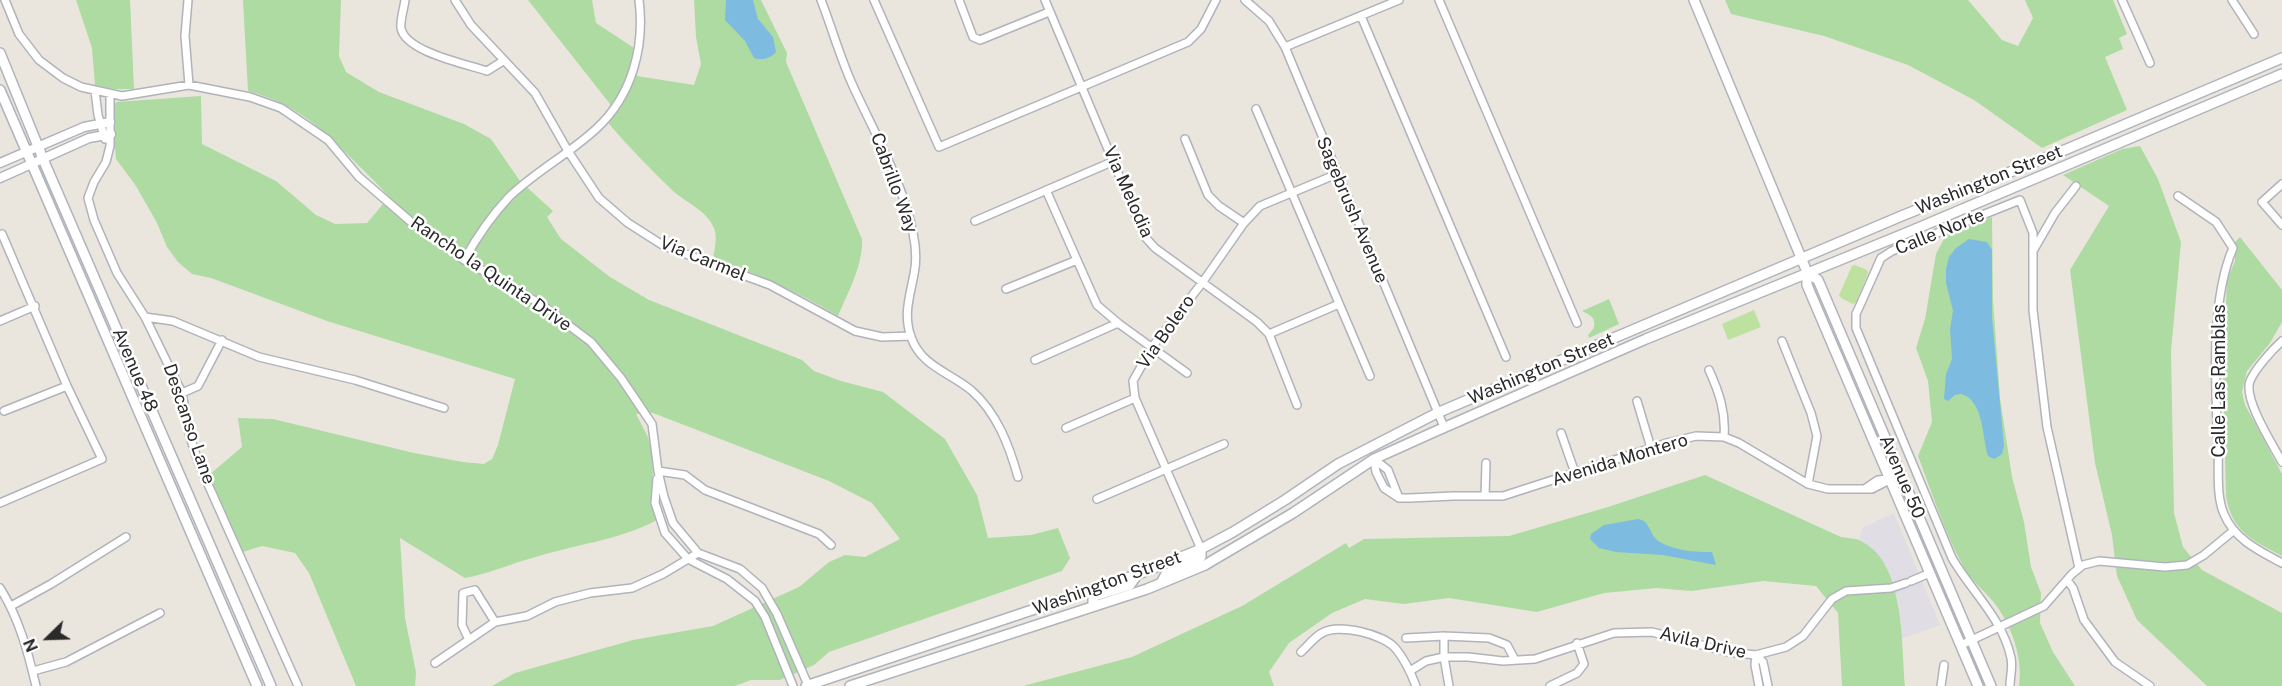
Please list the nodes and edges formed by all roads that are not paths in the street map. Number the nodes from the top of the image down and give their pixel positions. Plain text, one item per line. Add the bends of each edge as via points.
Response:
1 (5, 0) edge
2 (188, 0) edge
3 (405, 0) edge
4 (455, 0) edge
5 (639, 0) edge
6 (821, 0) edge
7 (874, 0) edge
8 (959, 0) edge
9 (1045, 0) edge
10 (1216, 0) edge
11 (1399, 0) edge
12 (1439, 0) edge
13 (1694, 0) edge
14 (2122, 0) edge
15 (2232, 0) edge
16 (1247, 1) edge
17 (1049, 12) junction
18 (1361, 16) junction
19 (2254, 34) dead end
20 (1284, 47) junction
21 (0, 53) edge
22 (2282, 58) edge
23 (503, 61) junction
24 (2150, 63) dead end
25 (2282, 74) edge
26 (189, 85) junction
27 (1082, 88) junction
28 (0, 90) edge
29 (95, 91) junction
30 (110, 95) junction
31 (1256, 109) dead end
32 (110, 122) junction
33 (100, 124) junction
34 (107, 135) junction
35 (1185, 139) dead end
36 (38, 146) junction
37 (568, 151) junction
38 (26, 152) junction
39 (43, 159) junction
40 (1113, 161) junction
41 (0, 163) edge
42 (31, 164) junction
43 (1337, 174) junction
44 (0, 178) edge
45 (2282, 184) edge
46 (2076, 186) dead end
47 (1046, 190) junction
48 (1291, 192) junction
49 (2178, 196) dead end
50 (975, 221) dead end
51 (1244, 223) junction
52 (2282, 225) edge
53 (0, 235) edge
54 (2033, 251) junction
55 (1800, 259) junction
56 (464, 260) junction
57 (1077, 260) junction
58 (1807, 272) junction
59 (1202, 283) junction
60 (1006, 289) dead end
61 (1339, 304) junction
62 (34, 306) junction
63 (145, 317) junction
64 (0, 321) edge
65 (1118, 323) junction
66 (1577, 323) dead end
67 (1269, 334) junction
68 (911, 336) junction
69 (222, 340) junction
70 (1782, 341) dead end
71 (2282, 341) edge
72 (1152, 347) junction
73 (1506, 357) dead end
74 (1035, 360) dead end
75 (1709, 370) dead end
76 (1187, 373) dead end
77 (1370, 376) dead end
78 (67, 386) junction
79 (182, 393) junction
80 (1136, 398) junction
81 (1637, 401) dead end
82 (1297, 405) dead end
83 (444, 408) dead end
84 (4, 411) dead end
85 (1437, 413) junction
86 (1444, 427) junction
87 (1066, 428) dead end
88 (1561, 433) dead end
89 (1725, 437) junction
90 (1224, 444) dead end
91 (1651, 448) junction
92 (1374, 459) junction
93 (2282, 462) edge
94 (1486, 463) dead end
95 (1166, 469) junction
96 (658, 471) junction
97 (1575, 474) junction
98 (1901, 474) junction
99 (1018, 477) dead end
100 (1890, 479) junction
101 (1808, 484) junction
102 (1485, 496) junction
103 (1097, 498) dead end
104 (1399, 498) junction
105 (0, 502) edge
106 (2233, 531) junction
107 (126, 537) dead end
108 (831, 544) dead end
109 (1200, 549) junction
110 (698, 553) junction
111 (688, 559) junction
112 (2282, 563) edge
113 (2079, 568) junction
114 (1930, 573) junction
115 (1137, 575) junction
116 (2067, 580) junction
117 (1161, 583) junction
118 (0, 588) edge
119 (11, 606) junction
120 (1093, 606) junction
121 (160, 613) dead end
122 (495, 622) junction
123 (1999, 628) junction
124 (1444, 636) junction
125 (1406, 638) dead end
126 (469, 640) junction
127 (1971, 640) junction
128 (1577, 643) junction
129 (1960, 645) junction
130 (1301, 652) dead end
131 (1756, 655) junction
132 (1444, 657) junction
133 (1515, 660) junction
134 (435, 663) dead end
135 (1944, 665) dead end
136 (33, 671) junction
137 (1410, 671) junction
138 (36, 686) edge
139 (257, 686) edge
140 (272, 686) edge
141 (298, 686) edge
142 (793, 686) edge
143 (808, 686) edge
144 (850, 686) edge
145 (1416, 686) edge
146 (1449, 686) edge
147 (1550, 686) edge
148 (1759, 686) edge
149 (1768, 686) edge
150 (1941, 686) edge
151 (1978, 686) edge
152 (1991, 686) edge
153 (2010, 686) edge
154 (2150, 686) edge

1 - 29 street, Rancho la Quinta Drive via 19,34 39,60 63,78
2 - 26 street via 185,36
3 - 23 street via 401,29 409,42 487,71
4 - 23 street, Via Carmel
5 - 37 street via 642,23 636,64 624,92 597,128
6 - 68 street, Cabrillo Way via 848,76 888,155 912,226 916,256 906,311
7 - 27 street via 939,147
8 - 17 street via 973,37 980,40
9 - 17 street, Via Melodia
10 - 27 street via 1201,29 1188,42
11 - 18 street
12 - 66 street
13 - 55 main road, Avenue 50
14 - 24 street
15 - 19 street
16 - 20 street, Sagebrush Avenue via 1269,21
17 - 27 street, Via Melodia
18 - 20 street
18 - 73 street
20 - 43 street, Sagebrush Avenue
21 - 36 main road, Avenue 48
22 - 55 main road, Washington Street
23 - 37 street, Via Carmel via 535,93
25 - 58 main road, Washington Street
26 - 30 street, Rancho la Quinta Drive
26 - 56 street, Rancho la Quinta Drive via 250,97 281,108 328,140 359,177
27 - 40 street, Via Melodia
28 - 38 main road, Avenue 48
29 - 30 street, Rancho la Quinta Drive
29 - 33 street
30 - 32 street
31 - 48 street
32 - 33 street
32 - 34 street
33 - 34 street
33 - 36 street
34 - 39 street via 89,138
34 - 63 street, Descanso Lane via 106,162 88,198 117,273
35 - 51 street via 1208,195
36 - 38 street
36 - 39 main road, Avenue 48
37 - 56 street via 509,197 480,231
37 - 68 street, Via Carmel via 599,198 664,246 770,285 855,331
38 - 41 street
38 - 42 main road, Avenue 48
39 - 42 street
39 - 140 main road, Avenue 48
40 - 47 street
40 - 59 street, Via Melodia via 1149,243
42 - 44 street
42 - 139 main road, Avenue 48
43 - 48 street, Via Bolero
43 - 85 street, Sagebrush Avenue
45 - 52 street via 2262,202
46 - 54 street
47 - 50 street
47 - 57 street
48 - 51 street, Via Bolero via 1260,206
48 - 61 street
49 - 106 street, Calle Las Ramblas via 2216,222 2233,248 2219,300 2216,388 2220,502
51 - 59 street, Via Bolero
53 - 62 street
54 - 113 street, Calle Norte via 2033,310 2047,427
54 - 123 street, Calle Norte via 2033,233 2020,201 1881,258 1856,314 1856,328 1952,558
55 - 58 main road, Avenue 50
55 - 85 main road, Washington Street
56 - 96 street, Rancho la Quinta Drive via 538,303 591,342 652,424
57 - 60 street
57 - 65 street via 1097,305
58 - 86 main road, Washington Street
58 - 98 main road, Avenue 50 via 1818,280
58 - 100 main road, Avenue 50 via 1807,285
59 - 67 street, Via Melodia
59 - 72 street, Via Bolero
61 - 67 street
61 - 77 street
62 - 64 street
62 - 78 street
63 - 69 street via 172,321
63 - 79 street, Descanso Lane
65 - 72 street
65 - 74 street
67 - 82 street, Via Melodia
68 - 99 street, Cabrillo Way via 932,366 983,402 1001,428
69 - 79 street via 198,386
69 - 83 street via 259,357 355,380
70 - 101 street via 1817,436
71 - 93 street via 2250,382 2249,397
72 - 76 street
72 - 80 street, Via Bolero via 1133,381
75 - 89 street via 1721,396
78 - 84 street
78 - 105 street via 102,459
79 - 141 street, Descanso Lane via 199,464
80 - 87 street
80 - 95 street, Via Bolero
81 - 91 street
85 - 86 street, Sagebrush Avenue
85 - 109 main road, Washington Street via 1338,464
86 - 92 main road, Washington Street
88 - 97 street
89 - 91 street, Avenida Montero via 1696,436
89 - 101 street, Avenida Montero
90 - 95 street
91 - 97 street, Avenida Montero
92 - 104 street via 1388,470
92 - 104 street via 1383,488
92 - 117 main road, Washington Street via 1205,565
94 - 102 street
95 - 103 street
95 - 109 street, Via Bolero
96 - 108 street via 685,475 705,490 819,534
96 - 110 street, Rancho la Quinta Drive via 673,523
96 - 111 street, Rancho la Quinta Drive via 655,503 665,533
97 - 102 street, Avenida Montero via 1503,496
98 - 100 street, Avenida Montero
98 - 127 main road, Avenue 50
100 - 101 street, Avenida Montero via 1872,489 1837,490
100 - 114 main road, Avenue 50
102 - 104 street, Avenida Montero
106 - 112 street, Calle Las Ramblas
106 - 113 street via 2187,565 2099,561
107 - 119 street
109 - 115 main road, Washington Street
109 - 117 main road via 1202,556 1166,574
110 - 111 street
110 - 143 street, Rancho la Quinta Drive via 740,569 762,588
111 - 122 street via 632,588 590,593 555,602 527,616
111 - 142 street, Rancho la Quinta Drive via 727,579 755,601
113 - 116 street
114 - 129 main road, Avenue 50
114 - 131 street, Avila Drive via 1891,588 1846,591 1832,599 1803,636 1786,647
115 - 120 main road via 1130,585 1095,596
115 - 143 main road, Washington Street
116 - 123 street via 2044,606
116 - 154 street via 2084,620 2115,662
117 - 120 main road, Washington Street
118 - 119 street
119 - 136 street
120 - 144 main road, Washington Street
121 - 136 street via 66,662
122 - 126 street
122 - 126 street via 475,590 463,592 462,625
123 - 127 street
123 - 153 street, Calle Norte via 2012,661
124 - 125 street
124 - 132 street
124 - 133 street via 1489,638 1507,645
126 - 134 street
127 - 129 street
127 - 152 main road, Avenue 50
128 - 131 street, Avila Drive via 1614,633 1653,632 1728,652
128 - 133 street, Avila Drive via 1535,659
128 - 147 street via 1584,664 1577,673
129 - 151 main road, Avenue 50
130 - 137 street via 1323,632 1343,627 1395,647
131 - 148 street
131 - 149 street via 1763,662
132 - 133 street, Avila Drive
132 - 137 street, Avila Drive via 1426,661
132 - 146 street
135 - 150 street
136 - 138 street
137 - 145 street

